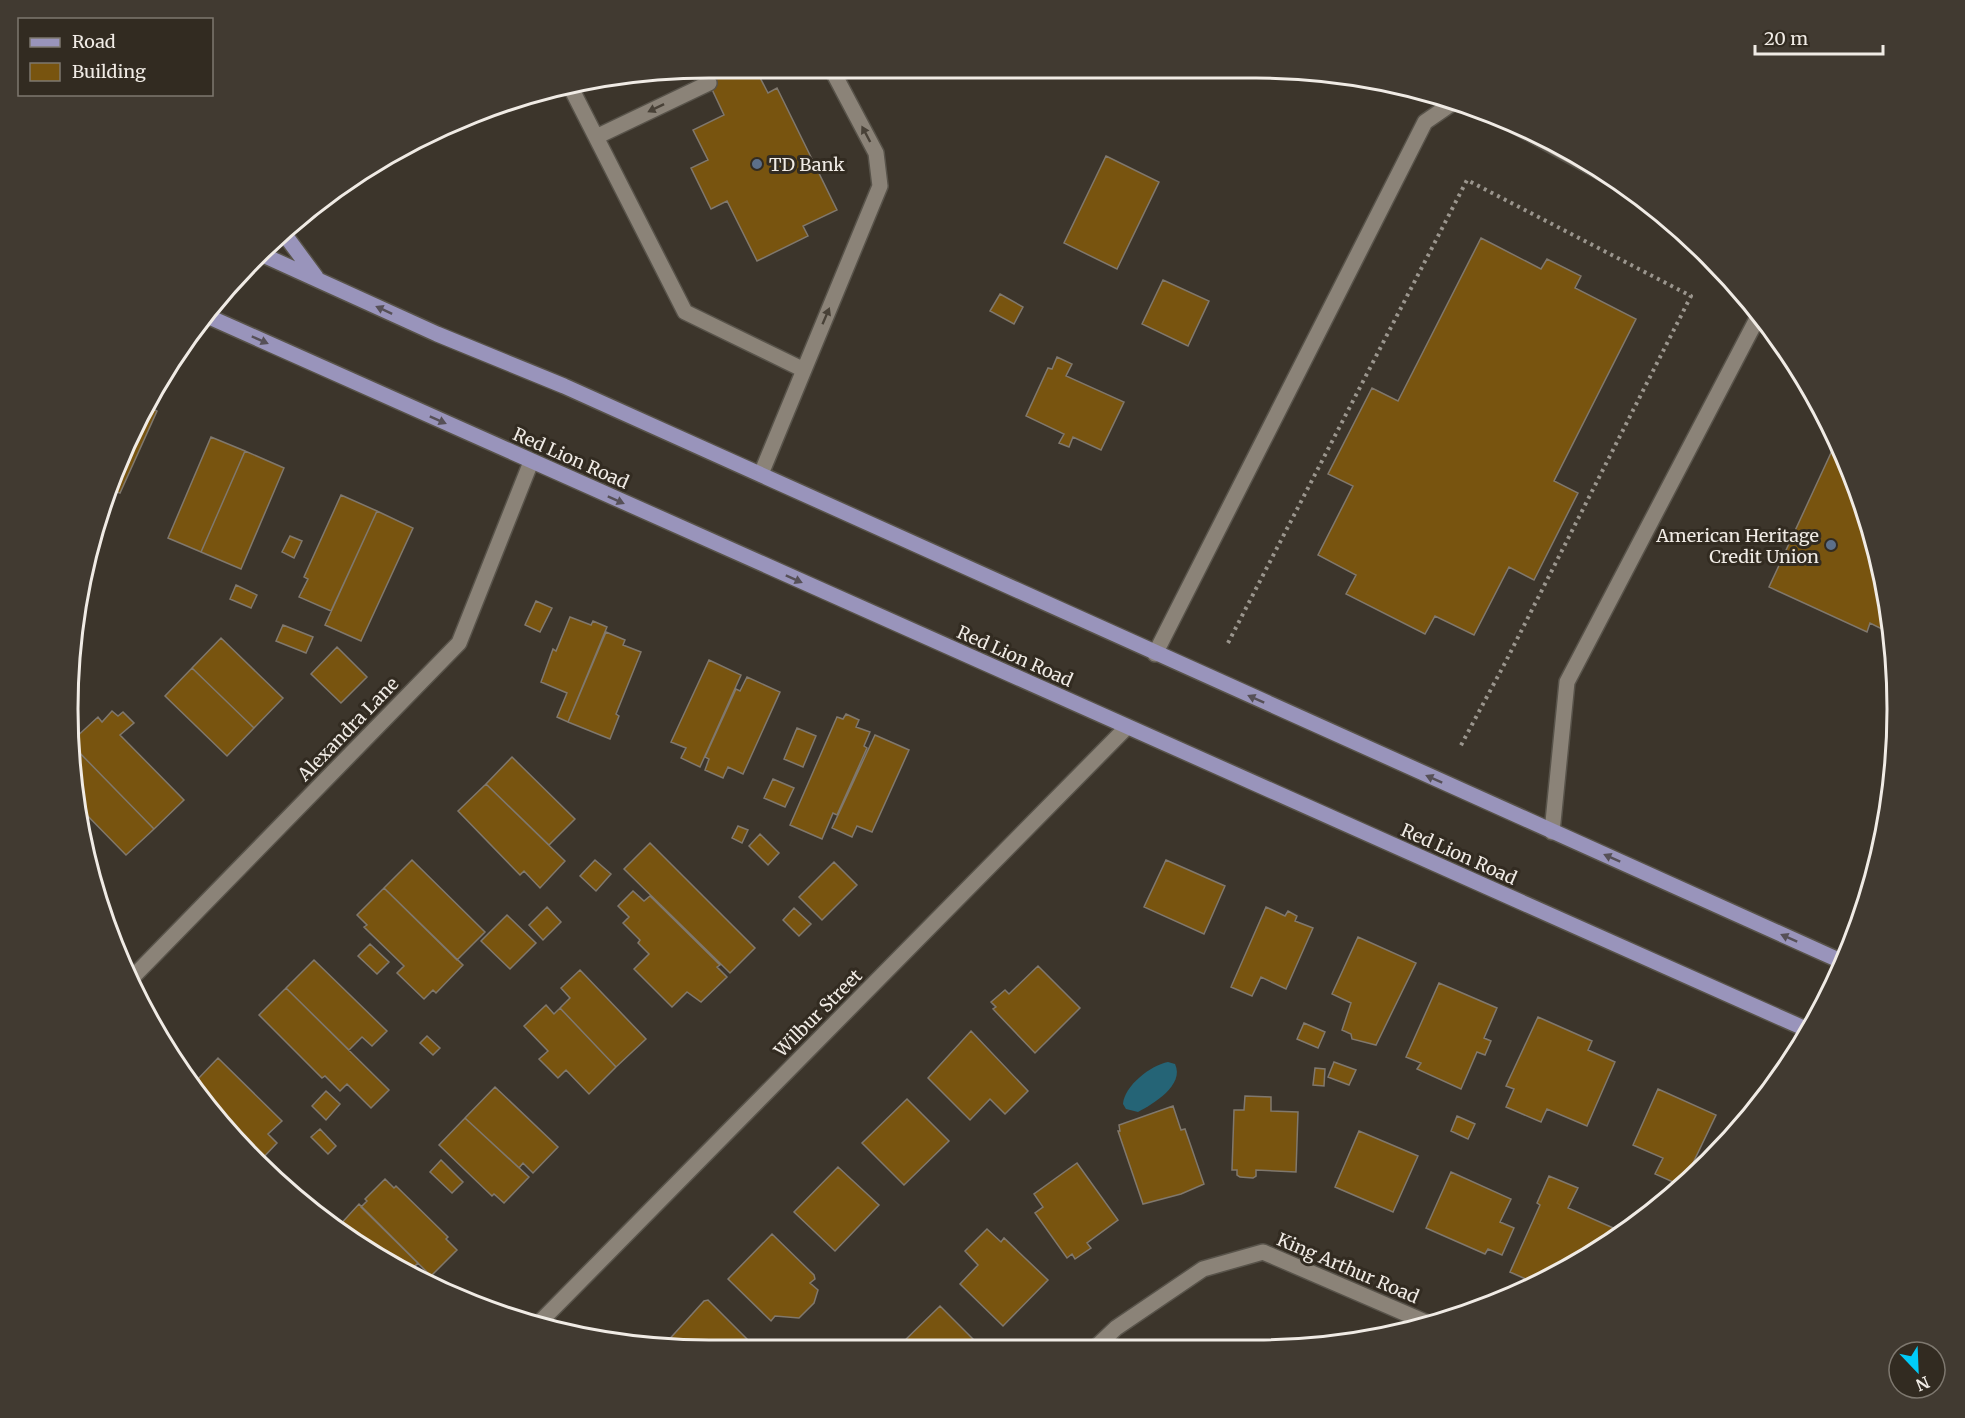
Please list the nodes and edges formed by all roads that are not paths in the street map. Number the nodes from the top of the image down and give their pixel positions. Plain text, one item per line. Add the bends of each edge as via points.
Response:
1 (836, 78) edge
2 (709, 83) dead end
3 (574, 93) edge
4 (1446, 107) edge
5 (596, 137) junction
6 (288, 239) edge
7 (269, 258) edge
8 (318, 280) junction
9 (213, 319) edge
10 (1755, 323) edge
11 (804, 370) junction
12 (531, 462) junction
13 (761, 474) junction
14 (1155, 654) junction
15 (1127, 727) junction
16 (1552, 832) junction
17 (1835, 959) edge
18 (136, 973) edge
19 (1800, 1027) edge
20 (544, 1318) edge
21 (1417, 1318) edge
22 (1103, 1340) edge

11 -> 1 street via 880,186 876,153
2 -> 5 street
3 - 5 street
4 - 14 street via 1425,122
5 - 11 street via 685,312
6 - 8 main road
7 - 8 main road
13 -> 8 main road
9 -> 12 main road, Red Lion Road
10 - 16 street via 1567,682
11 - 13 street
12 -> 15 main road, Red Lion Road
12 - 18 street, Alexandra Lane via 459,643
13 - 14 main road
16 -> 14 main road
15 - 19 main road, Red Lion Road
15 - 20 street, Wilbur Street
17 -> 16 main road
21 - 22 street, King Arthur Road via 1263,1252 1203,1269

